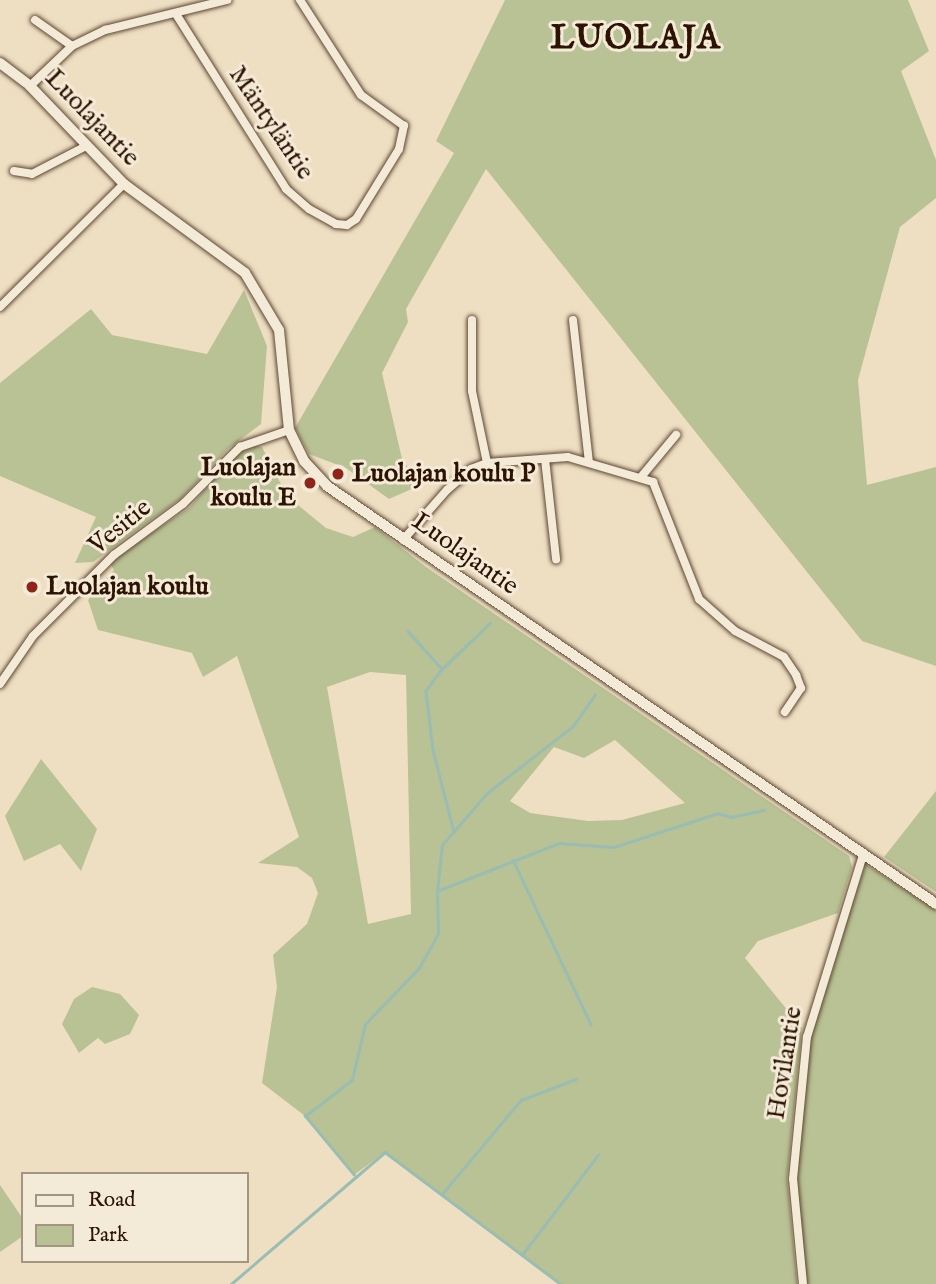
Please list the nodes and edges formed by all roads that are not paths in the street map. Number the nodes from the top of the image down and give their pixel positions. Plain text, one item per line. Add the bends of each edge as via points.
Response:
1 (227, 0) edge
2 (300, 0) edge
3 (176, 14) junction
4 (35, 20) dead end
5 (72, 46) junction
6 (0, 63) edge
7 (30, 86) junction
8 (86, 146) junction
9 (14, 171) dead end
10 (124, 184) junction
11 (1, 305) edge
12 (472, 320) dead end
13 (573, 320) dead end
14 (289, 430) junction
15 (676, 435) dead end
16 (545, 459) junction
17 (589, 462) junction
18 (487, 463) junction
19 (641, 477) junction
20 (402, 540) junction
21 (556, 559) dead end
22 (0, 684) edge
23 (785, 712) dead end
24 (863, 855) junction
25 (936, 904) edge
26 (803, 1284) edge

1 - 3 street
2 - 3 street, Mäntyläntie via 361,95 404,125 399,149 356,219 336,224 309,209 270,167
3 - 5 street via 127,22
4 - 5 street
5 - 7 street
6 - 7 main road, Luolajantie
7 - 8 main road, Luolajantie
8 - 9 street via 32,174
8 - 10 main road, Luolajantie
10 - 11 street
10 - 14 main road, Luolajantie via 231,261 259,290 283,346
12 - 18 street via 471,391
13 - 17 street
14 - 20 main road, Luolajantie via 304,461 327,486
14 - 22 street, Vesitie via 240,447 183,504 114,555 33,636
15 - 19 street
16 - 17 street
16 - 18 street
16 - 21 street
17 - 19 street
18 - 20 street via 471,469
19 - 23 street via 653,482 699,599 735,631 785,657 801,688
20 - 24 main road, Luolajantie
24 - 25 main road, Luolajantie
24 - 26 street, Hovilantie via 807,1037 793,1179

